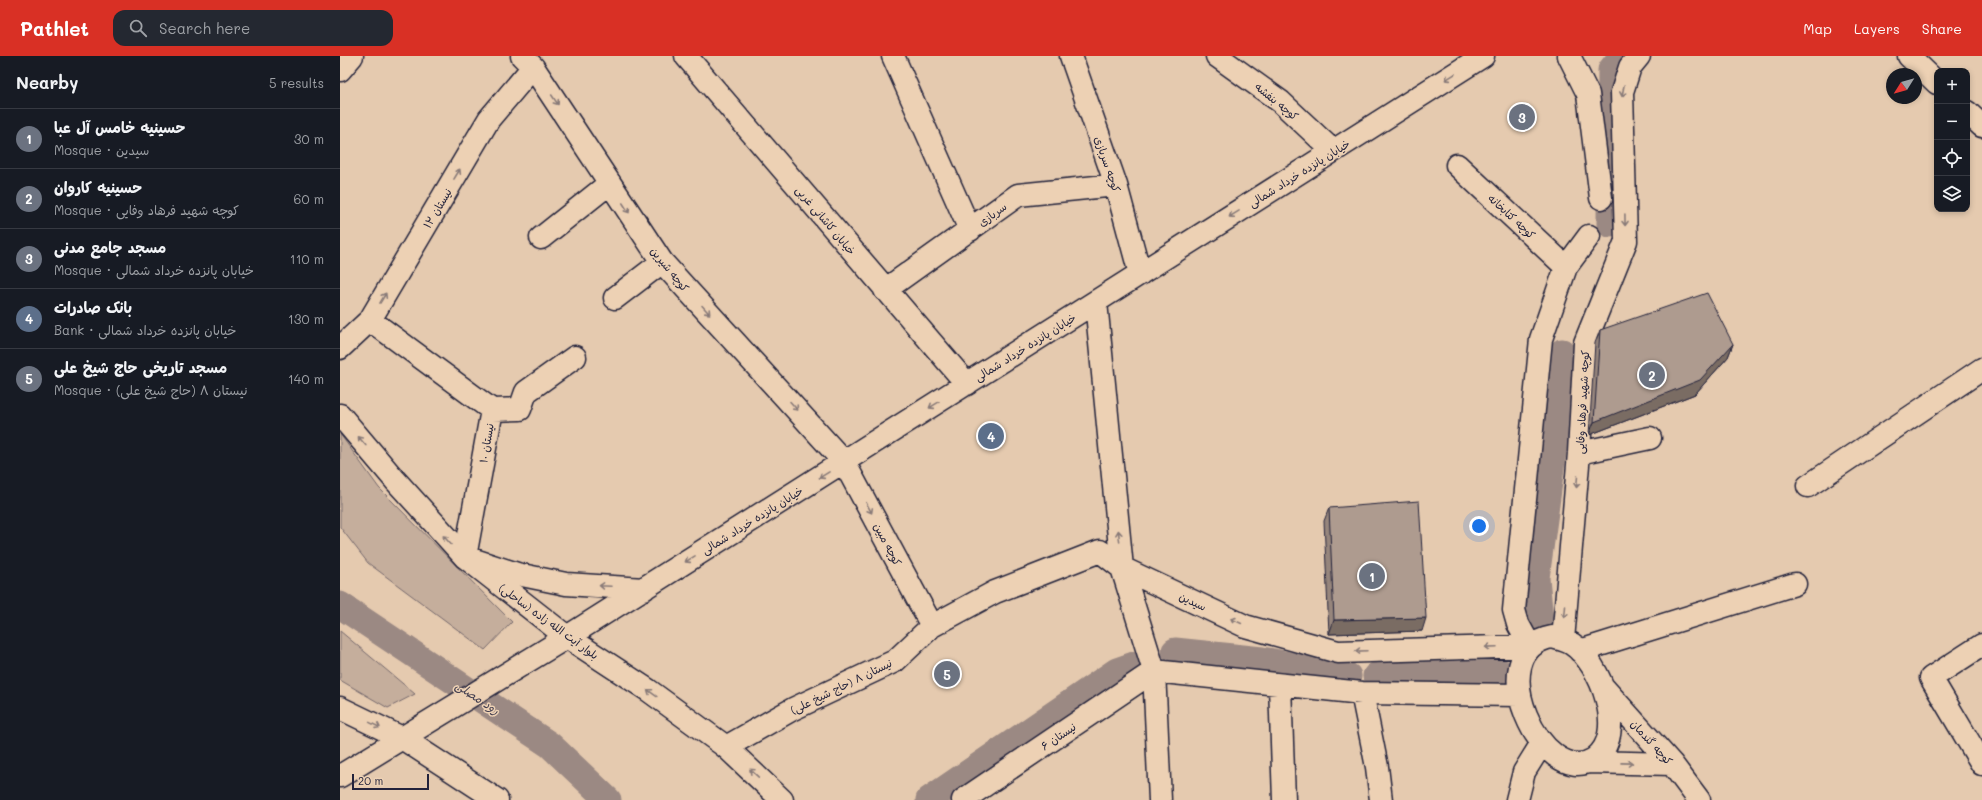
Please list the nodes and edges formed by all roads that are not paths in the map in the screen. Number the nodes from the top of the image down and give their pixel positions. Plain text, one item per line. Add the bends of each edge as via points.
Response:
1 (352, 56) edge
2 (686, 56) edge
3 (893, 56) edge
4 (1071, 56) edge
5 (1217, 56) edge
6 (1483, 56) edge
7 (1569, 56) edge
8 (1639, 56) edge
9 (1909, 56) edge
10 (528, 62) edge
11 (340, 70) edge
12 (1934, 80) edge
13 (1333, 151) junction
14 (1457, 165) dead end
15 (610, 183) junction
16 (1116, 185) junction
17 (1601, 198) dead end
18 (970, 230) junction
19 (1588, 236) dead end
20 (541, 238) dead end
21 (662, 262) junction
22 (1566, 267) junction
23 (1140, 274) junction
24 (885, 290) junction
25 (615, 298) dead end
26 (1096, 302) junction
27 (370, 320) junction
28 (340, 348) edge
29 (575, 356) dead end
30 (1982, 369) edge
31 (966, 384) junction
32 (492, 410) junction
33 (340, 414) edge
34 (1650, 438) dead end
35 (1579, 453) junction
36 (844, 462) junction
37 (1808, 486) dead end
38 (465, 558) junction
39 (1122, 568) junction
40 (1795, 584) dead end
41 (644, 589) junction
42 (932, 626) junction
43 (567, 637) junction
44 (1571, 645) junction
45 (1982, 645) edge
46 (1530, 646) junction
47 (1154, 672) junction
48 (1280, 685) junction
49 (1602, 686) junction
50 (1362, 692) junction
51 (1520, 695) junction
52 (340, 708) edge
53 (402, 738) junction
54 (1542, 743) junction
55 (726, 748) junction
56 (1588, 762) junction
57 (1672, 764) junction
58 (1982, 764) edge
59 (340, 776) edge
60 (497, 800) edge
61 (782, 800) edge
62 (962, 800) edge
63 (1160, 800) edge
64 (1284, 800) edge
65 (1381, 800) edge
66 (1517, 800) edge
67 (1699, 800) edge

1 - 11 street
2 - 24 street, خیابان کاشانی غربی
3 - 18 street
4 - 16 street, کوچه سربازی
5 - 13 street, کوچه بنفشه via 1281,102
6 -> 13 street, خیابان پانزده خرداد شمالی
7 - 17 street via 1588,94
8 -> 35 street, کوچه شهید فرهاد وفایی via 1630,66 1622,92 1626,241 1585,343
9 - 12 street
10 -> 15 street, کوچه شیرین
27 -> 10 street, نیستان ۱۲ via 489,119
13 -> 23 street, خیابان پانزده خرداد شمالی
14 - 22 street, کوچه کتابخانه
15 - 20 street
15 -> 21 street, کوچه شیرین
16 - 18 street, سربازی via 1018,195
16 - 23 street, کوچه سربازی
18 - 24 street, سربازی
19 - 22 street
21 - 25 street
21 -> 36 street, کوچه شیرین
22 - 46 street via 1541,339 1514,610 1518,624
23 - 26 street, خیابان پانزده خرداد شمالی
24 - 31 street, خیابان کاشانی غربی
26 - 31 street, خیابان پانزده خرداد شمالی
39 -> 26 street
27 - 28 street, نیستان ۱۲
27 - 32 street
29 - 32 street, نیستان ۱۰ via 526,392 520,409
30 - 37 street
31 -> 36 street, خیابان پانزده خرداد شمالی
32 - 38 street, نیستان ۱۰
38 -> 33 street, بلوار آیت الله زاده (ساحلی)
34 - 35 street
35 -> 44 street, کوچه شهید فرهاد وفایی
36 -> 41 street, خیابان پانزده خرداد شمالی
36 -> 42 street, کوچه مبین
41 -> 38 street via 566,584 517,574
38 - 43 street, بلوار آیت الله زاده (ساحلی)
39 - 42 street, نیستان ۸ (حاج شیخ علی) via 1100,551 995,592
46 -> 39 street, سیدین via 1338,652 1245,626
39 - 47 street
40 - 44 street
41 - 43 street, خیابان پانزده خرداد شمالی
42 - 55 street, نیستان ۸ (حاج شیخ علی) via 895,661 793,709
43 - 53 street, خیابان پانزده خرداد شمالی
55 -> 43 street, بلوار آیت الله زاده (ساحلی) via 648,690
44 - 46 street via 1552,637 1540,639
44 - 49 street via 1593,666
45 - 58 street via 1931,678
46 - 51 street via 1520,664
47 - 48 street
47 - 62 street, نیستان ۶
47 - 63 street
48 - 50 street
48 - 64 street
49 - 56 street via 1609,717 1608,737 1605,747 1598,756
49 - 57 street, کوچه گندمان
50 - 51 street
50 - 65 street
51 - 54 street via 1531,725
52 -> 53 street
53 - 59 street, خیابان پانزده خرداد شمالی
53 - 60 street
54 - 56 street via 1556,757 1566,762
54 - 66 street via 1524,772
61 -> 55 street, بلوار آیت الله زاده (ساحلی)
56 -> 57 street
57 - 67 street, کوچه گندمان

